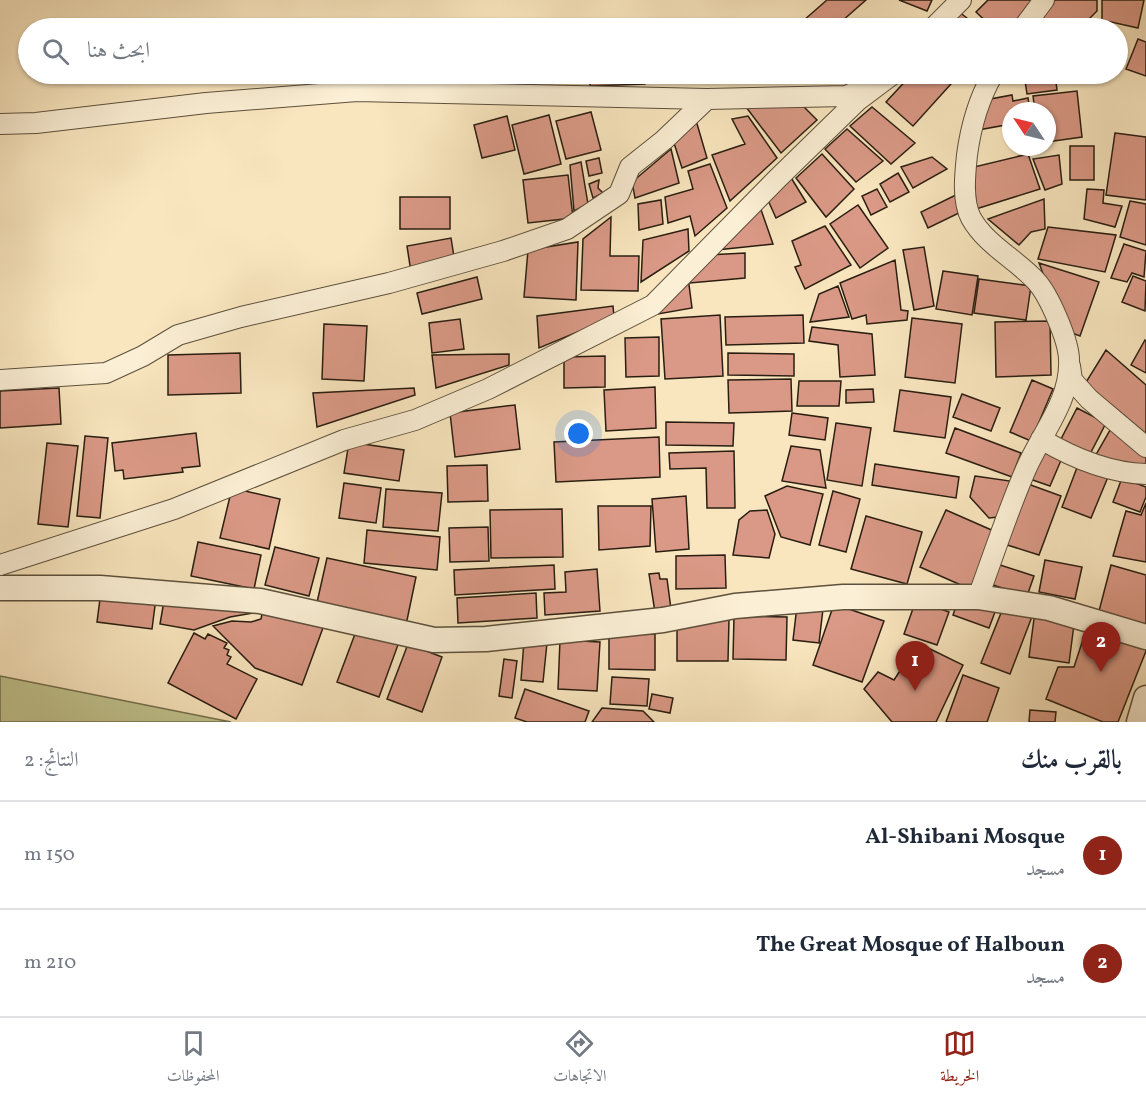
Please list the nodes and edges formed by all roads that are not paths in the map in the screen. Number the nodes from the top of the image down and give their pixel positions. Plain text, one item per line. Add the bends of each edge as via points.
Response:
1 (961, 0) edge
2 (1044, 0) edge
3 (943, 18) edge
4 (1030, 18) edge
5 (871, 84) edge
6 (879, 84) edge
7 (987, 84) edge
8 (707, 99) junction
9 (0, 124) edge
10 (1070, 362) junction
11 (0, 380) edge
12 (1041, 439) junction
13 (1146, 447) edge
14 (1146, 474) edge
15 (0, 565) edge
16 (0, 588) edge
17 (978, 597) junction
18 (1146, 637) edge
19 (1146, 698) edge
20 (1139, 722) edge

1 - 3 street
2 - 4 street
5 - 8 street via 846,96
6 - 15 street via 778,178 653,305 488,389 415,420 344,440 174,509
7 - 10 street via 972,122 966,169 970,216 984,235 1038,283 1067,340
8 - 9 street via 357,92
8 - 11 street via 630,167 619,194 567,229 389,283 178,335 106,373
10 - 12 street via 1064,394
10 - 13 street via 1072,380 1083,393
12 - 14 street via 1104,467
12 - 17 street via 1026,468
16 - 17 street via 100,588 260,600 434,640 486,639 652,621 735,606 843,597
17 - 18 street via 1048,608
19 - 20 street

